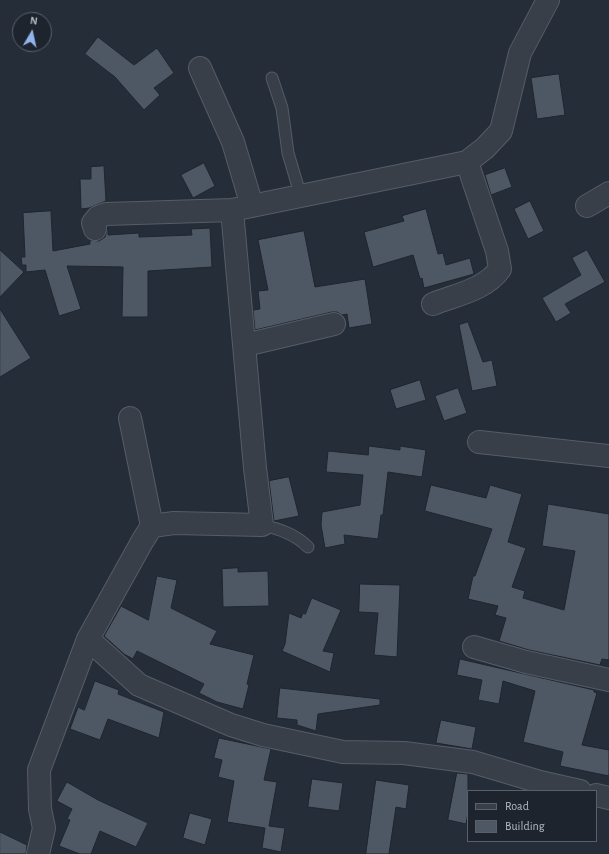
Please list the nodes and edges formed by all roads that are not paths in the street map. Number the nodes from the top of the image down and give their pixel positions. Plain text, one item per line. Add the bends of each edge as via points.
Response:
1 (548, 0) edge
2 (200, 68) dead end
3 (272, 78) dead end
4 (467, 162) junction
5 (609, 193) edge
6 (301, 196) junction
7 (586, 206) dead end
8 (242, 208) junction
9 (95, 229) dead end
10 (433, 304) dead end
11 (334, 324) dead end
12 (245, 345) junction
13 (130, 418) dead end
14 (479, 442) dead end
15 (609, 456) edge
16 (262, 525) junction
17 (152, 526) junction
18 (308, 547) dead end
19 (88, 639) junction
20 (474, 647) dead end
21 (609, 680) edge
22 (576, 790) edge
23 (597, 795) edge
24 (609, 798) edge
25 (38, 854) edge

1 - 4 street via 520,53 501,131
2 - 8 street via 233,142
3 - 6 lane via 282,108 288,153
4 - 6 street
4 - 10 street via 497,251 500,270 492,279 480,286
5 - 7 street
6 - 8 street
8 - 9 street via 106,214 98,217 93,223
8 - 12 street
11 - 12 street
12 - 16 street
13 - 17 street
14 - 15 street
16 - 17 street via 174,523
16 - 18 lane via 300,539
17 - 19 street
19 - 22 street via 139,685 231,725 263,735 343,752 404,753 473,762
19 - 25 street via 39,770 40,809 44,828
20 - 21 street via 526,662
23 - 24 street

